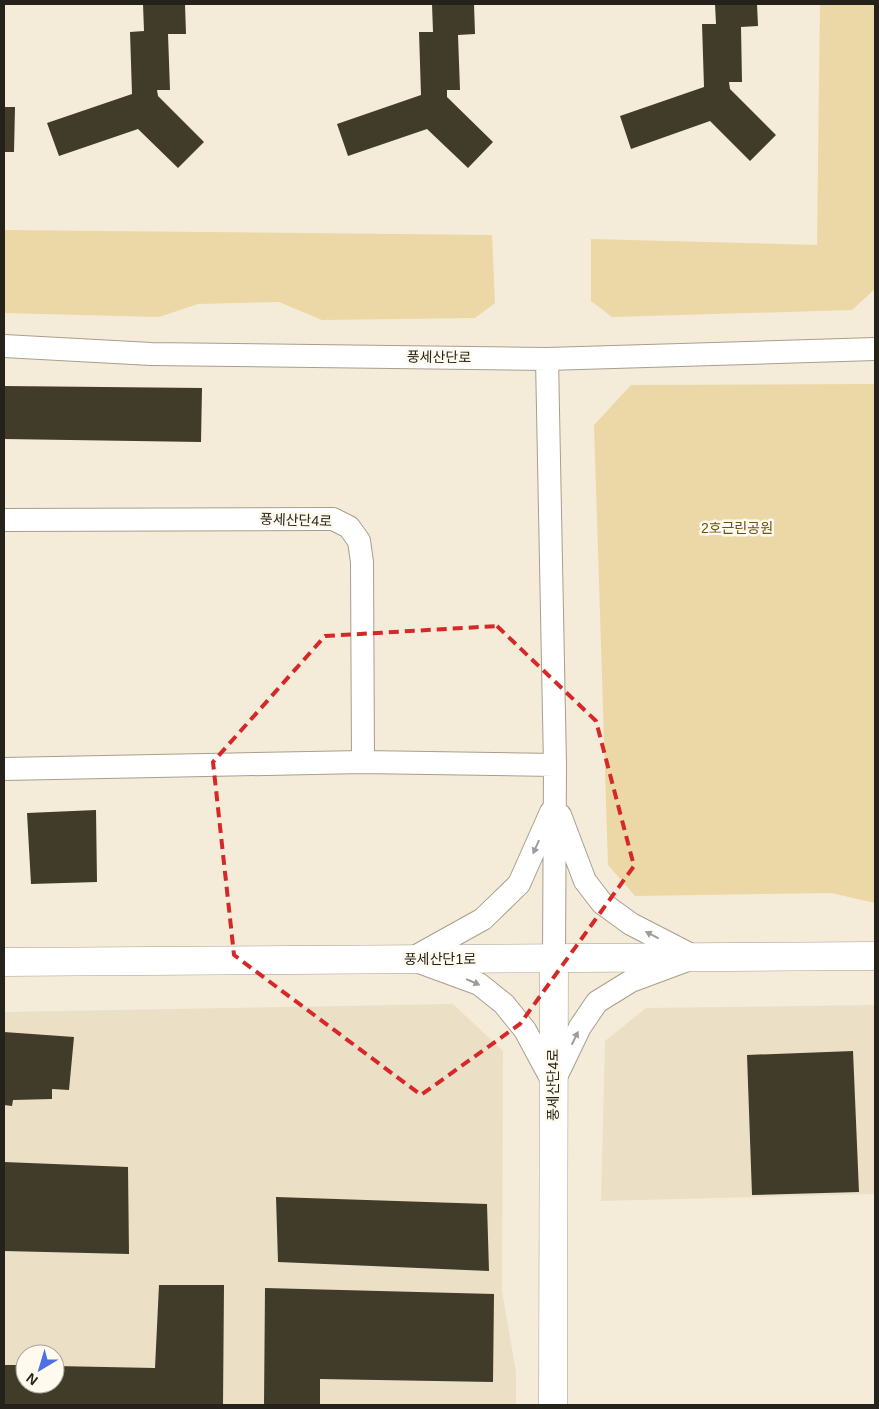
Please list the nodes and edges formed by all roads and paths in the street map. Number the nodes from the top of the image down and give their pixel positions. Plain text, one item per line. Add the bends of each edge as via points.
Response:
1 (4, 346) edge
2 (875, 349) edge
3 (547, 358) junction
4 (4, 520) edge
5 (364, 762) junction
6 (555, 765) junction
7 (4, 769) edge
8 (555, 802) junction
9 (875, 956) edge
10 (695, 957) junction
11 (554, 958) junction
12 (411, 960) junction
13 (8, 965) edge
14 (553, 1082) junction
15 (553, 1405) edge

1 - 3 street, 풍세산단로 via 151,354
2 - 3 street, 풍세산단로
3 - 6 street, 풍세산단4로
4 - 5 street, 풍세산단4로 via 333,519 349,528 359,541 362,562
5 - 6 street
5 - 7 street
6 - 8 street, 풍세산단4로
10 -> 8 street via 631,924 602,903 585,881
8 - 11 street, 풍세산단4로
8 -> 12 street via 519,884 483,918
9 - 10 street, 풍세산단1로
10 - 11 street, 풍세산단1로
14 -> 10 street via 580,1027 597,1002 630,982
11 - 12 street, 풍세산단1로
11 - 14 street, 풍세산단4로
12 - 13 street, 풍세산단1로
12 -> 14 street via 479,984 504,1004 525,1030
14 - 15 street, 풍세산단4로

